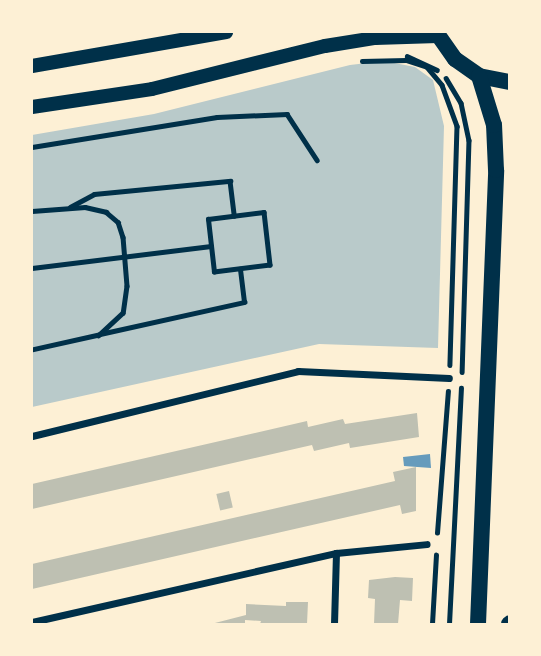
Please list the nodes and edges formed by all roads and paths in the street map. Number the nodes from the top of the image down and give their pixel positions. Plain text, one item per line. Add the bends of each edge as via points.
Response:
1 (226, 32) edge
2 (437, 34) edge
3 (32, 66) edge
4 (478, 76) junction
5 (509, 82) edge
6 (32, 107) edge
7 (457, 126) dead end
8 (32, 147) edge
9 (317, 160) dead end
10 (68, 209) junction
11 (32, 211) edge
12 (234, 216) junction
13 (211, 246) junction
14 (127, 258) junction
15 (32, 268) edge
16 (240, 269) junction
17 (99, 335) junction
18 (32, 350) edge
19 (449, 378) dead end
20 (32, 436) edge
21 (427, 544) dead end
22 (336, 553) junction
23 (32, 622) edge
24 (334, 625) edge
25 (449, 625) edge
26 (478, 625) edge

1 - 3 main road
2 - 4 main road via 455,59
2 - 6 main road via 325,46 152,89
4 - 5 main road
4 - 26 main road via 495,125 496,170
7 - 25 path via 442,85 428,67 406,60 349,61 407,56 430,64 448,80 467,125
8 - 9 path via 217,117 287,114
10 - 11 path
10 - 12 path via 94,194 230,181
10 - 14 path via 106,212 118,222
12 - 13 path via 208,219
12 - 16 path via 264,212 270,265
13 - 14 path
13 - 16 path via 214,272
14 - 15 path
14 - 17 path via 123,313
16 - 17 path via 244,302
17 - 18 path
19 - 20 street via 298,371
21 - 22 street
22 - 23 street
22 - 24 street

